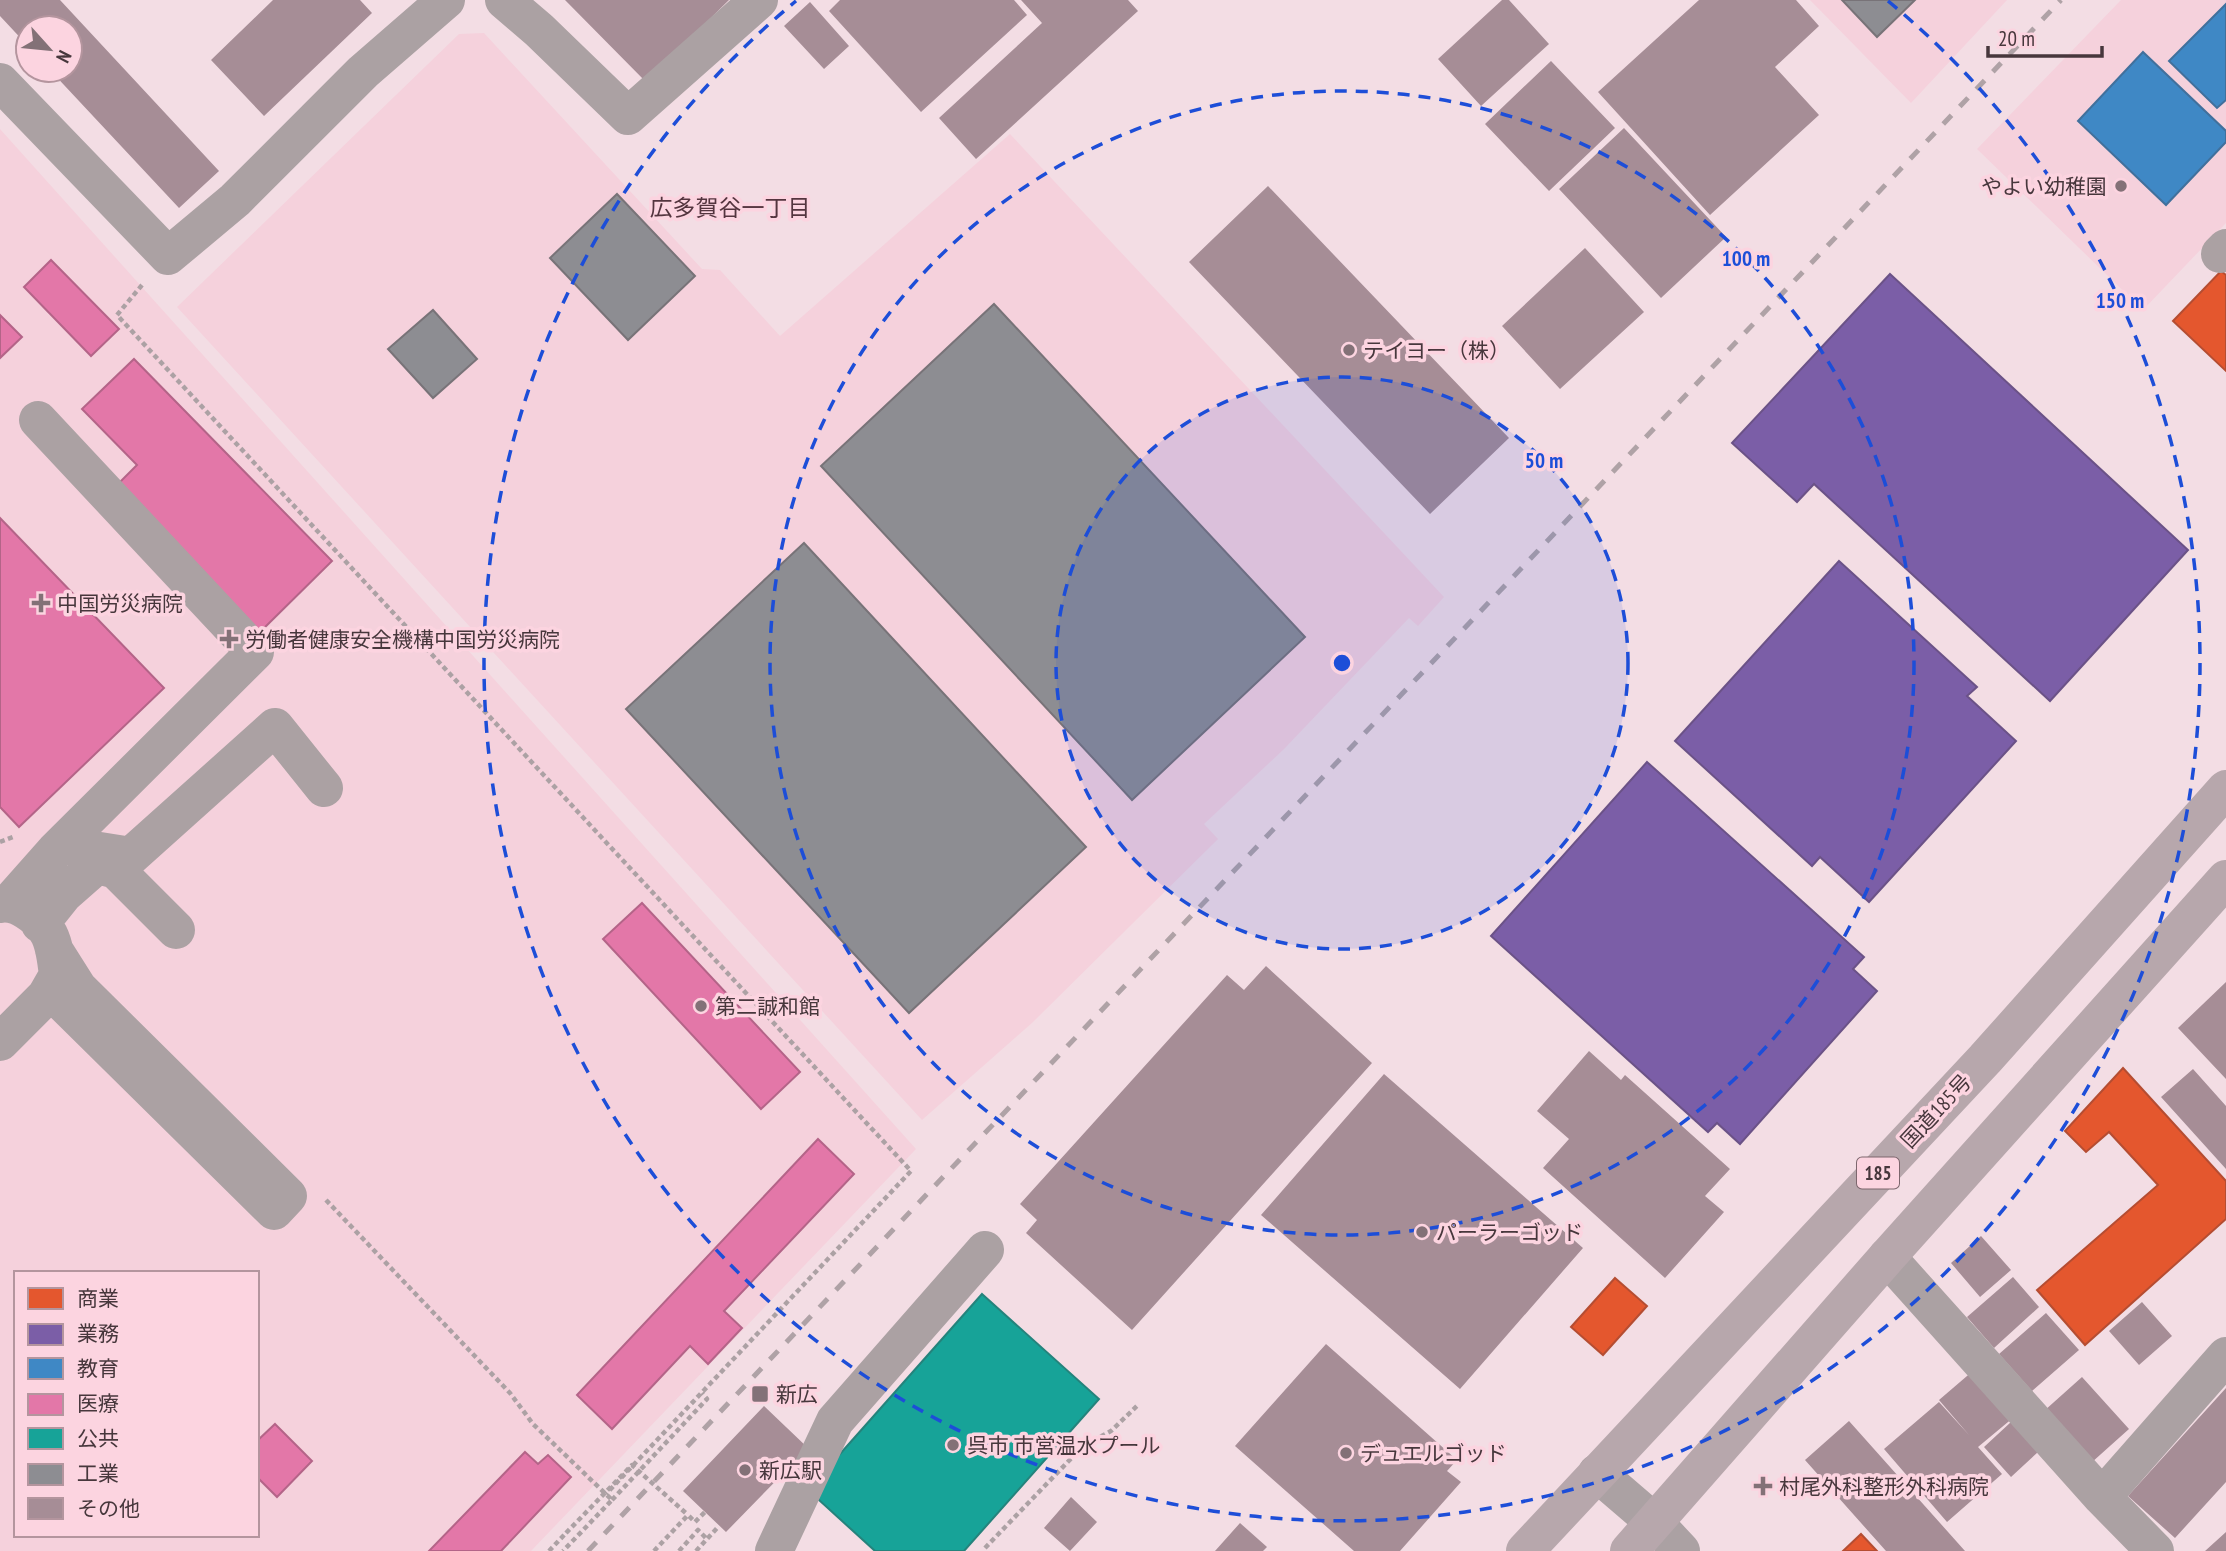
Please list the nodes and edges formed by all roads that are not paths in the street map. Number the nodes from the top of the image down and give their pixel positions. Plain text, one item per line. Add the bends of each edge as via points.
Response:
1 (446, 0) edge
2 (504, 0) edge
3 (759, 0) edge
4 (0, 82) edge
5 (38, 420) dead end
6 (324, 788) dead end
7 (2226, 789) edge
8 (62, 845) junction
9 (2226, 878) edge
10 (26, 920) edge
11 (176, 930) dead end
12 (50, 990) junction
13 (0, 1042) edge
14 (985, 1250) dead end
15 (1887, 1257) junction
16 (2226, 1356) edge
17 (1597, 1473) junction
18 (2102, 1497) junction
19 (1654, 1522) junction
20 (774, 1551) edge
21 (1525, 1551) edge
22 (1629, 1551) edge
23 (1681, 1551) edge
24 (2155, 1551) edge

1 - 4 street via 363,72 235,200 168,256
2 - 3 street via 628,116
5 - 8 street via 255,652
6 - 8 street via 275,727 131,856
7 - 17 highway, 国道185号 / 185 via 1985,1059
8 - 10 street
9 - 15 highway
10 - 11 street via 97,866 116,870
10 - 12 street via 58,975
10 - 12 street via 78,988 288,1196 274,1211
12 - 13 street
14 - 20 street via 835,1420
15 - 18 street
15 - 19 highway
16 - 18 street
17 - 19 street
17 - 21 highway, 国道185号 / 185
18 - 24 street
19 - 22 highway
19 - 23 street

